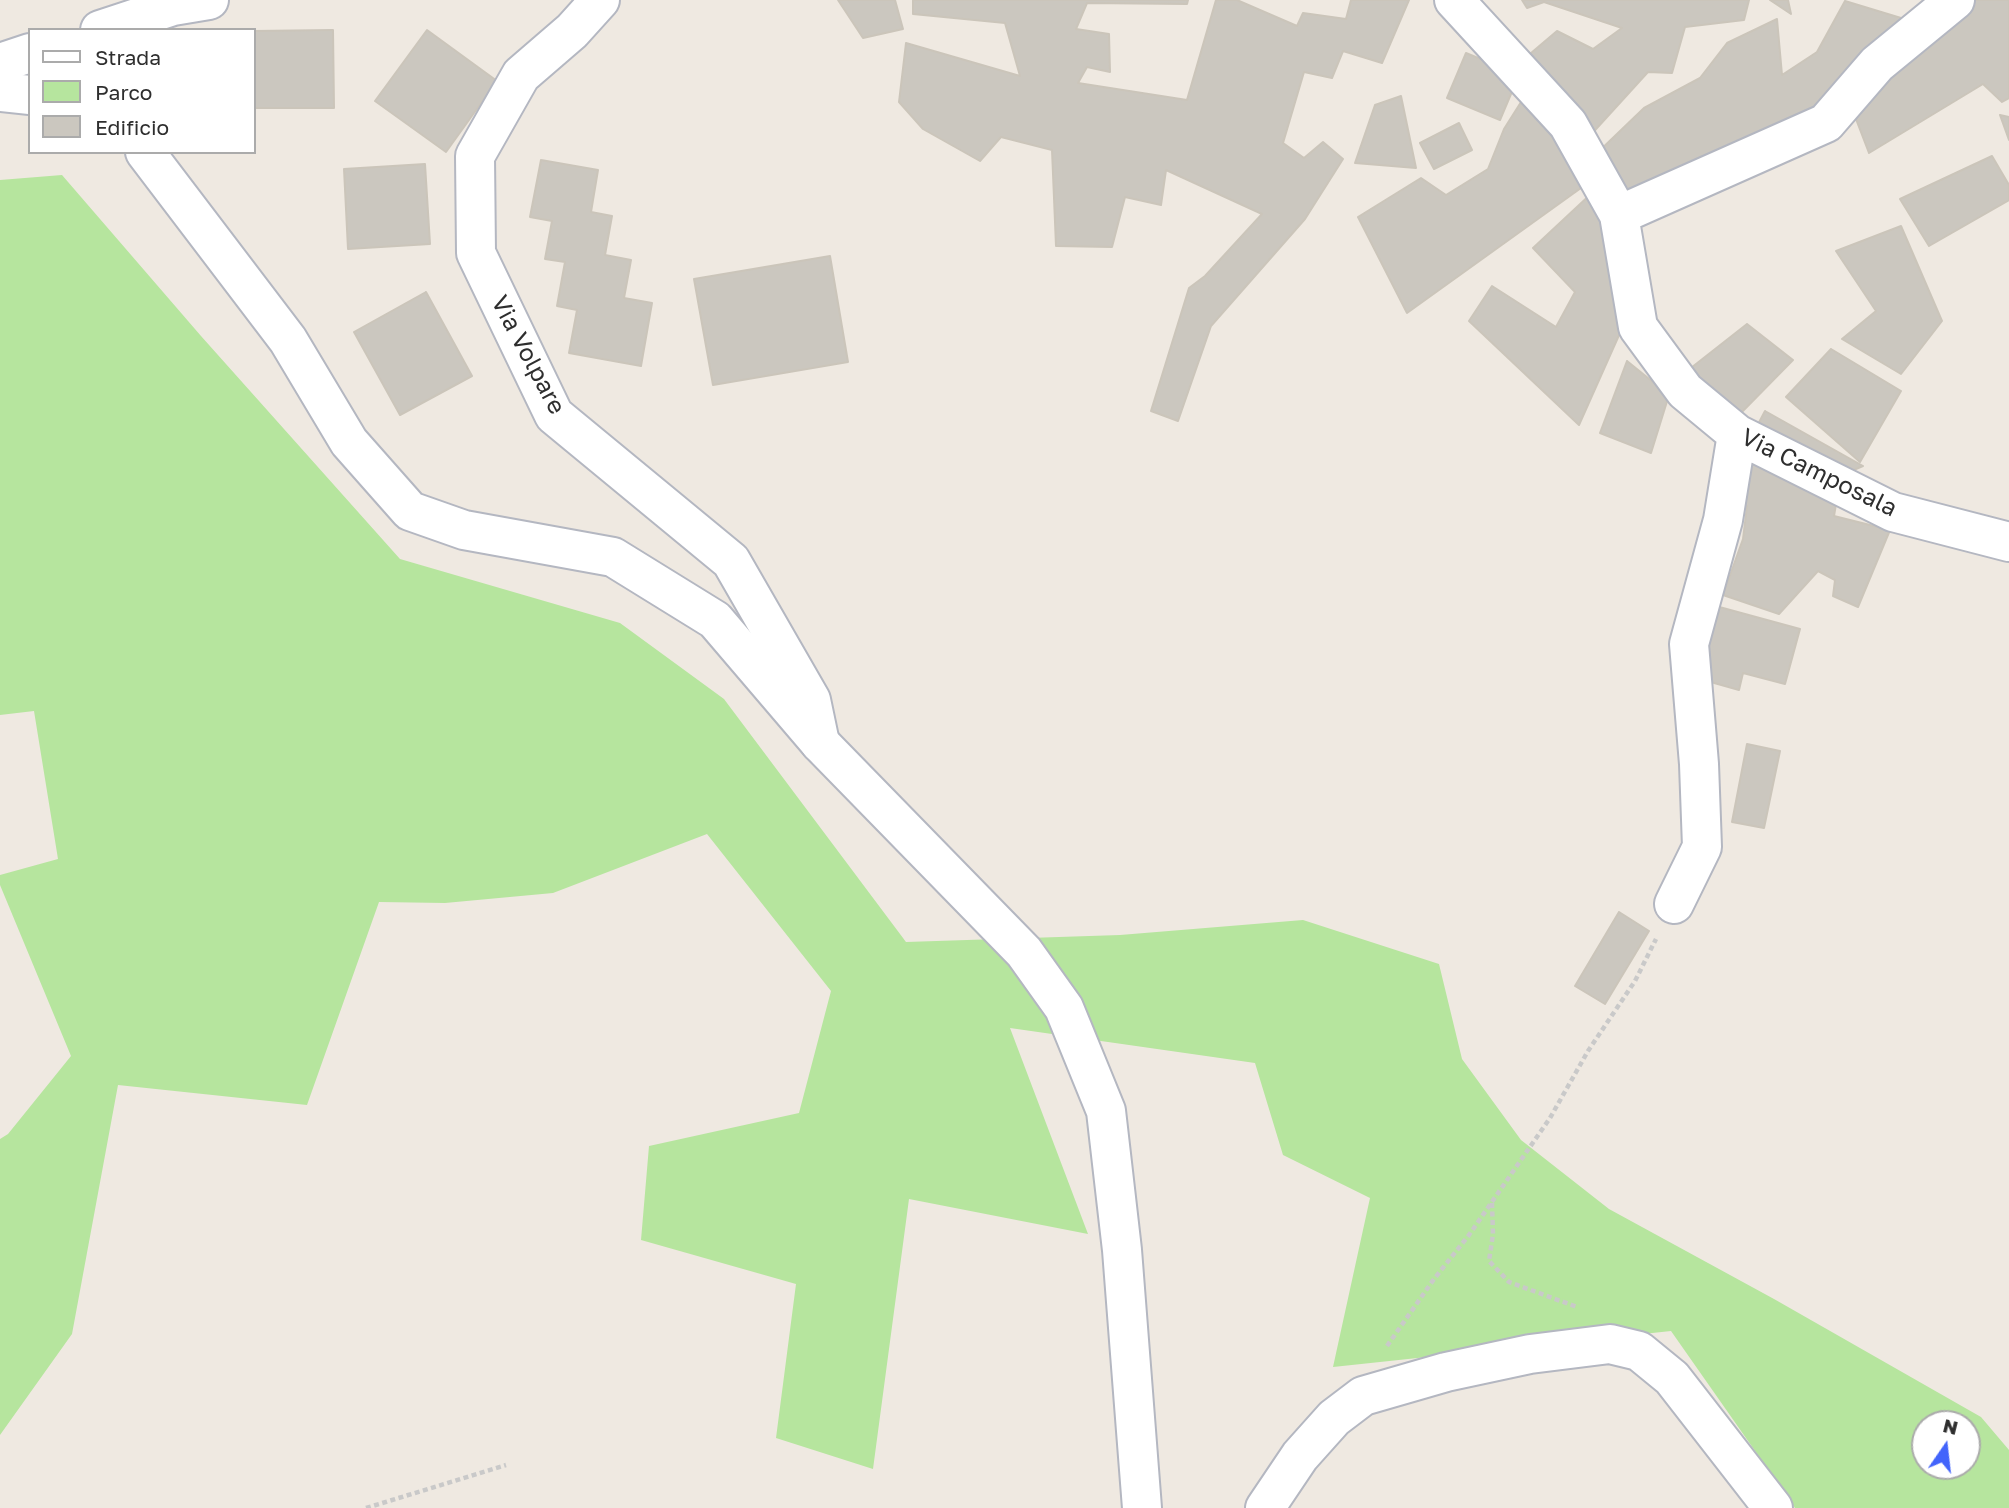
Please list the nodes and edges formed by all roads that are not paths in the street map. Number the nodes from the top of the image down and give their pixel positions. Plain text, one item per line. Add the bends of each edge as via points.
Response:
1 (209, 0) edge
2 (600, 0) edge
3 (1454, 0) edge
4 (1955, 0) edge
5 (106, 28) edge
6 (28, 54) edge
7 (0, 63) edge
8 (0, 92) edge
9 (28, 95) edge
10 (147, 154) edge
11 (1619, 215) junction
12 (1737, 434) junction
13 (2009, 542) edge
14 (820, 743) junction
15 (1674, 904) road end
16 (1142, 1508) edge
17 (1265, 1508) edge
18 (1773, 1508) edge

1 - 5 street via 173,6
2 - 14 street, Via Volpare via 520,75 475,156 476,253 554,415 731,561 811,700
3 - 11 street, Via Camposala via 1568,124
4 - 11 street via 1877,64 1826,122
6 - 7 street
8 - 9 street
10 - 14 street via 288,340 349,442 410,512 464,530 612,557 715,620
11 - 12 street, Via Camposala via 1638,327 1685,391
12 - 13 street, Via Camposala via 1892,512
12 - 15 street via 1723,520 1689,644 1702,847
14 - 16 street via 1024,952 1064,1008 1106,1111
17 - 18 street via 1300,1456 1334,1418 1363,1396 1530,1354 1610,1344 1639,1351 1672,1378

